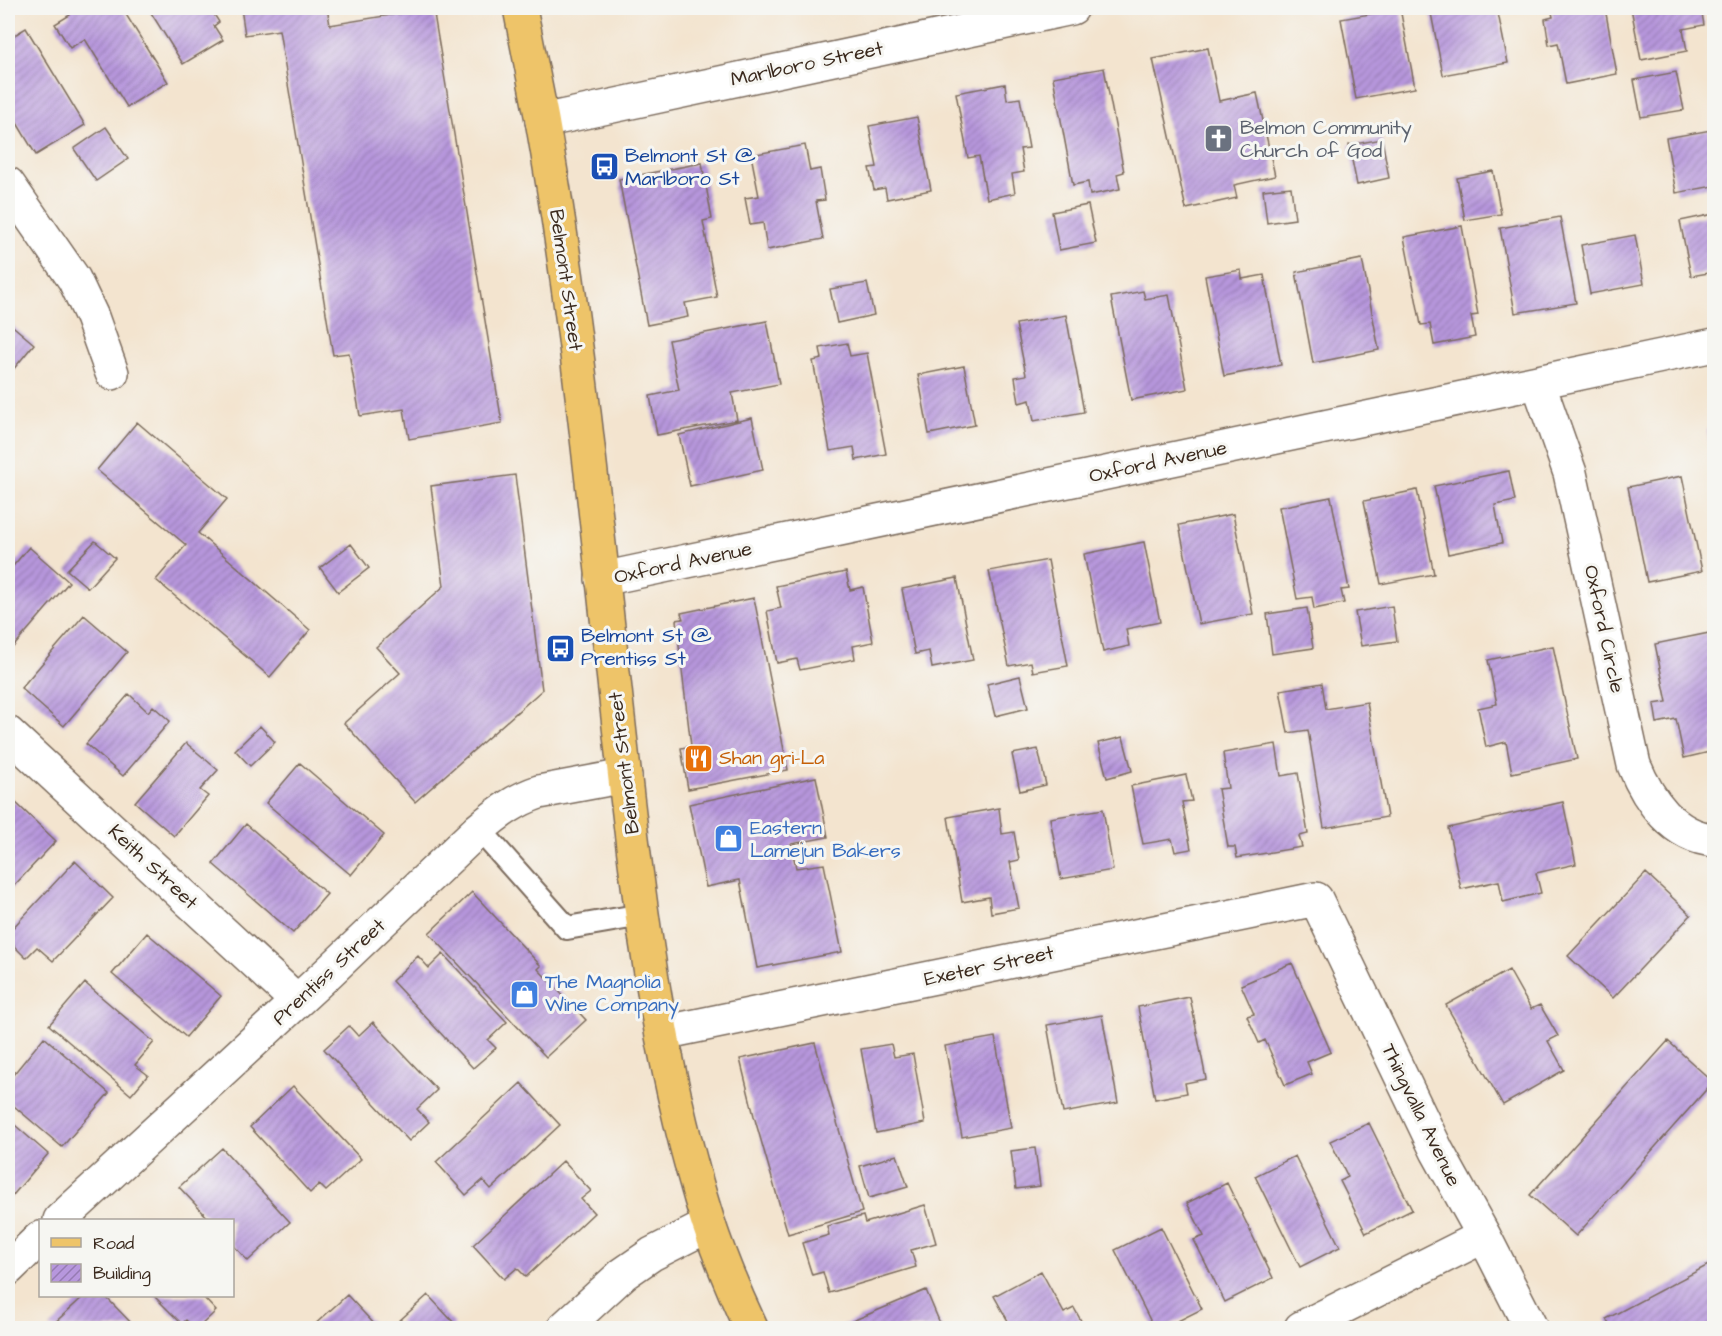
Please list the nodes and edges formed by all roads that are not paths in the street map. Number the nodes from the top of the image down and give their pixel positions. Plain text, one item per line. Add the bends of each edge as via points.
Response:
1 (520, 8) edge
2 (1072, 8) edge
3 (542, 121) junction
4 (8, 184) edge
5 (1714, 345) edge
6 (112, 374) dead end
7 (1538, 382) junction
8 (602, 579) junction
9 (8, 733) edge
10 (625, 776) junction
11 (479, 829) junction
12 (1714, 840) edge
13 (1316, 899) joint
14 (642, 915) junction
15 (297, 1001) junction
16 (662, 1033) junction
17 (62, 1219) edge
18 (709, 1225) junction
19 (1484, 1236) junction
20 (39, 1240) edge
21 (8, 1269) edge
22 (564, 1329) edge
23 (751, 1329) edge
24 (1300, 1329) edge
25 (1531, 1329) edge

1 - 3 main road, Belmont Street
2 - 3 street, Marlboro Street
3 - 8 main road, Belmont Street via 577,365
4 - 6 street via 74,279
5 - 7 street, Oxford Avenue
7 - 8 street, Oxford Avenue
7 - 12 street, Oxford Circle via 1570,473 1634,765 1663,814 1692,833
8 - 10 main road, Belmont Street
9 - 15 street, Keith Street
10 - 11 street, Prentiss Street via 525,797
10 - 14 main road, Belmont Street
11 - 14 lane via 567,928
11 - 15 street, Prentiss Street
13 - 16 street, Exeter Street
13 - 19 street, Thingvalla Avenue via 1437,1151
14 - 16 main road, Belmont Street
15 - 17 street, Prentiss Street
16 - 18 main road, Belmont Street via 683,1134
18 - 22 street via 652,1254 623,1274
18 - 23 main road, Belmont Street
19 - 24 street
19 - 25 street, Thingvalla Avenue
20 - 21 street

